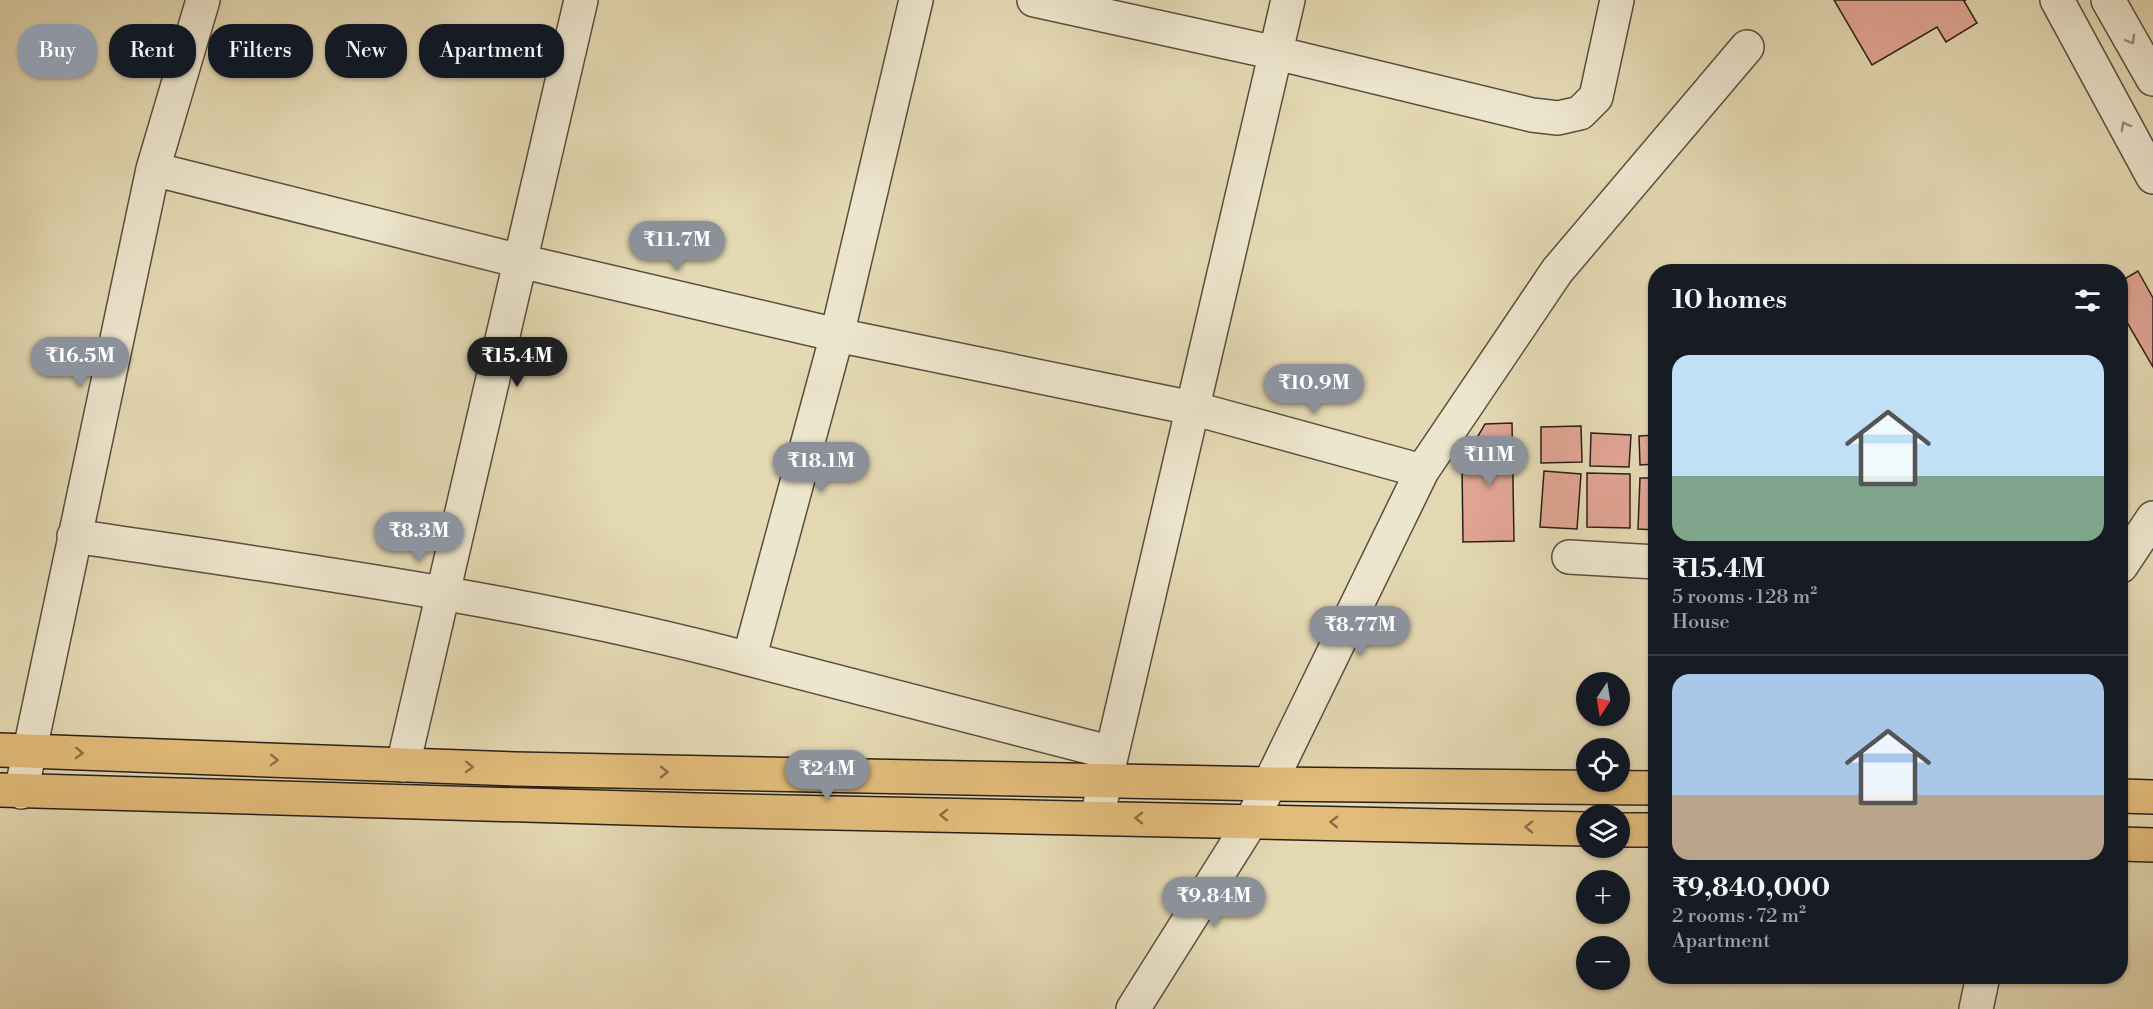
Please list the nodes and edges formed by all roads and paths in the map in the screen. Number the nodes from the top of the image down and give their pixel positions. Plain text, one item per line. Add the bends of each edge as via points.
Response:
1 (203, 0) edge
2 (581, 0) edge
3 (916, 0) edge
4 (1034, 0) edge
5 (1288, 0) edge
6 (1617, 0) edge
7 (2056, 0) edge
8 (2108, 0) edge
9 (1747, 47) dead end
10 (1275, 53) junction
11 (2153, 79) edge
12 (153, 169) junction
13 (2153, 177) edge
14 (520, 261) junction
15 (837, 335) junction
16 (1192, 408) junction
17 (1422, 471) junction
18 (2153, 518) edge
19 (74, 536) junction
20 (2128, 556) edge
21 (1569, 557) dead end
22 (1648, 562) edge
23 (443, 592) junction
24 (749, 659) junction
25 (15, 750) edge
26 (403, 765) junction
27 (1109, 767) junction
28 (1270, 784) junction
29 (1648, 788) edge
30 (10, 791) edge
31 (2128, 796) edge
32 (2153, 797) edge
33 (1097, 818) junction
34 (1251, 820) junction
35 (1576, 829) edge
36 (1630, 830) edge
37 (1648, 830) edge
38 (2128, 844) edge
39 (2153, 845) edge
40 (1981, 984) edge
41 (1133, 1009) edge
42 (1976, 1009) edge

1 - 12 street
2 - 14 street
3 - 15 street
4 - 10 street
5 - 10 street
6 - 10 street via 1596,97 1580,113 1558,118
13 -> 7 street
8 -> 11 street
9 - 17 street via 1557,271
10 - 16 street
12 - 14 street
12 - 19 street
14 - 15 street
14 - 23 street
15 - 16 street
15 - 24 street
16 - 17 street
16 - 27 street
17 - 28 street
18 - 20 street
19 - 23 street
19 - 25 street
21 - 22 street
23 - 24 street
23 - 26 street
24 - 27 street
25 -> 26 main road
25 - 30 street
26 -> 27 main road via 514,769
27 - 28 main road
27 - 33 street
28 - 29 main road
28 - 34 street
33 -> 30 main road
31 - 32 main road
34 -> 33 main road
35 -> 34 main road
34 - 41 street
36 - 37 main road
38 - 39 main road
40 - 42 street

